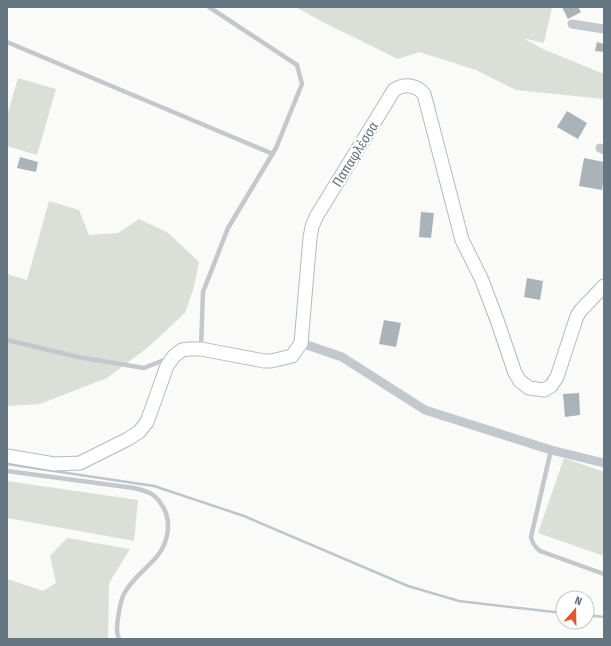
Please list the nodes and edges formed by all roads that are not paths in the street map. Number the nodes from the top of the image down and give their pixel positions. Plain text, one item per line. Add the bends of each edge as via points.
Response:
1 (209, 7) edge
2 (572, 24) dead end
3 (604, 29) edge
4 (7, 42) edge
5 (273, 154) junction
6 (604, 286) edge
7 (7, 340) edge
8 (301, 343) junction
9 (200, 349) junction
10 (174, 356) junction
11 (551, 450) junction
12 (7, 456) edge
13 (604, 463) edge
14 (7, 471) edge
15 (604, 574) edge
16 (119, 639) edge

1 - 5 lane via 297,65 302,84
2 - 3 street
4 - 5 lane
5 - 9 lane via 228,228 203,292
6 - 8 street, Παπαφλέσσα via 577,316 555,382 544,390 535,390 524,384 515,373 481,278 462,240 424,94 413,86 400,86 390,96 312,227
7 - 10 lane via 78,357 144,368
8 - 9 street via 292,356 264,361
8 - 11 street via 342,357 425,410
9 - 10 street via 182,350
10 - 12 street via 167,366 147,422 139,432 128,439 80,463 54,464
11 - 13 street
11 - 15 lane via 532,540 540,551
14 - 16 lane via 134,488 150,492 166,510 169,527 164,544 158,555 131,582 123,596 117,631

